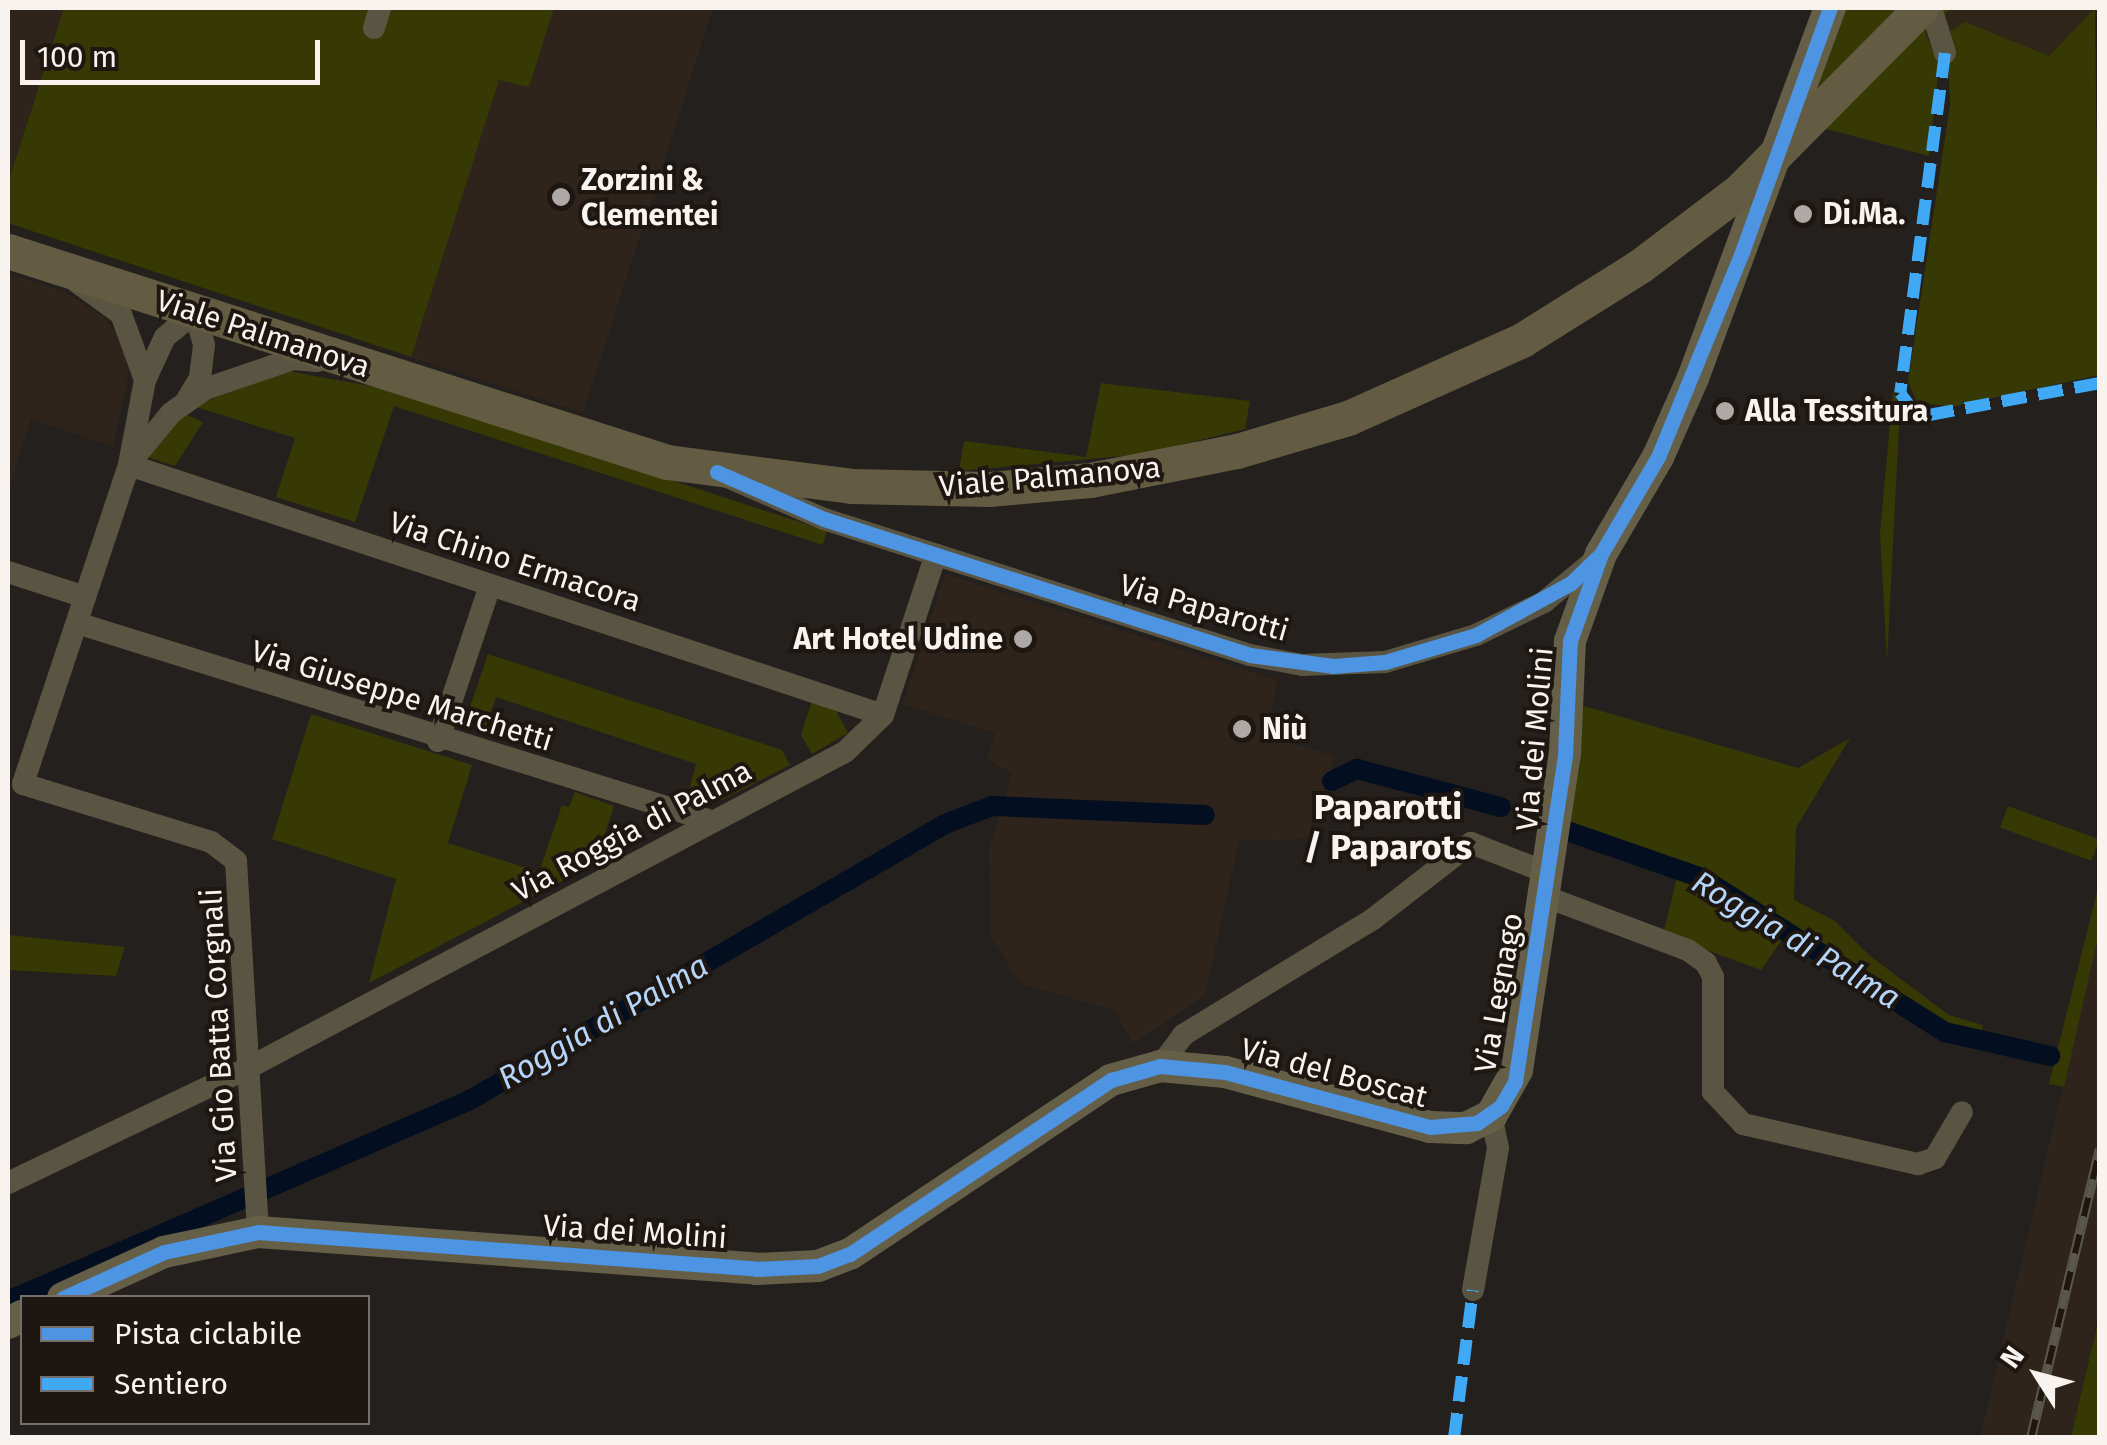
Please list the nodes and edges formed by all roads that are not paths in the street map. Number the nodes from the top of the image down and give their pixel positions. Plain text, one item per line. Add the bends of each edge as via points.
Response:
1 (1830, 8) edge
2 (1921, 8) edge
3 (1931, 8) edge
4 (1945, 53) dead end
5 (1772, 163) junction
6 (8, 251) edge
7 (58, 268) junction
8 (195, 312) junction
9 (364, 366) junction
10 (145, 380) junction
11 (186, 403) junction
12 (129, 465) junction
13 (717, 472) junction
14 (936, 554) junction
15 (1601, 554) junction
16 (8, 572) edge
17 (490, 586) junction
18 (85, 597) junction
19 (76, 623) junction
20 (883, 714) junction
21 (438, 741) junction
22 (711, 821) junction
23 (1546, 884) junction
24 (1160, 1066) junction
25 (250, 1068) junction
26 (1962, 1112) dead end
27 (1492, 1116) junction
28 (8, 1183) edge
29 (259, 1226) junction
30 (1473, 1290) dead end
31 (70, 1295) edge

1 - 5 street, Via Paparotti
2 - 5 main road, Viale Palmanova
3 - 4 street
5 - 13 main road, Viale Palmanova via 1640,266 1522,340 1404,398 1292,436 1139,472 989,489 851,486
5 - 15 street, Via Paparotti via 1681,406
6 - 7 main road, Viale Palmanova
7 - 8 main road, Viale Palmanova
7 - 10 street via 121,314
8 - 9 main road, Viale Palmanova
8 - 10 street, Via Gio Batta Corgnali via 166,337
8 - 11 street, Via Gio Batta Corgnali via 204,345 200,378
9 - 11 street, Via Gio Batta Corgnali via 293,359 205,389
9 - 13 main road, Viale Palmanova via 617,449
10 - 12 street, Via Gio Batta Corgnali
11 - 12 street, Via Gio Batta Corgnali
12 - 17 street, Via Chino Ermacora
12 - 18 street, Via Gio Batta Corgnali
13 - 14 street, Via Paparotti via 755,493
14 - 15 street, Via Paparotti via 1250,655 1333,666 1386,662 1476,635 1544,602
14 - 20 street, Via Roggia di Palma
15 - 23 street, Via dei Molini via 1570,641
16 - 18 street
17 - 20 street, Via Chino Ermacora
17 - 21 street
18 - 19 street, Via Gio Batta Corgnali
19 - 21 street, Via Giuseppe Marchetti
19 - 25 street, Via Gio Batta Corgnali via 23,784 230,853 240,872
20 - 22 street, Via Roggia di Palma via 845,752
21 - 22 street, Via Giuseppe Marchetti
22 - 25 street, Via Roggia di Palma
23 - 24 street, Via dei Molini via 1470,844 1373,919 1184,1036
23 - 26 street via 1706,963 1713,977 1713,1092 1743,1124 1918,1164 1935,1158
23 - 27 street, Via Legnago via 1515,1082
24 - 27 street, Via del Boscat via 1225,1072 1430,1127 1466,1128
24 - 29 street, Via dei Molini via 1111,1080 850,1254 818,1266 756,1269
25 - 28 street, Via Roggia di Palma
25 - 29 street, Via Gio Batta Corgnali
27 - 30 street via 1498,1148
29 - 31 street, Via dei Molini via 164,1252

